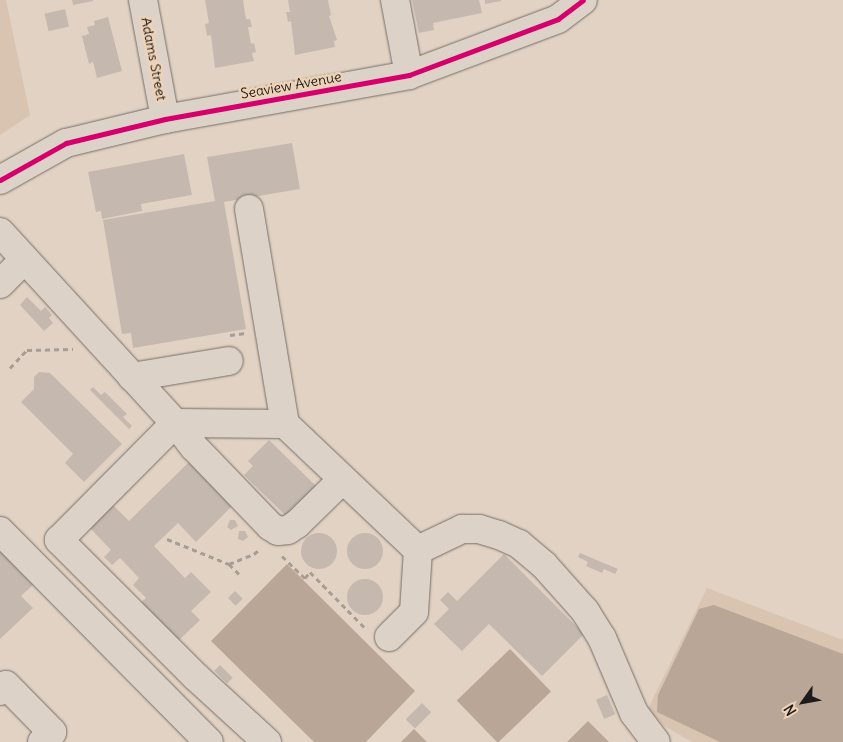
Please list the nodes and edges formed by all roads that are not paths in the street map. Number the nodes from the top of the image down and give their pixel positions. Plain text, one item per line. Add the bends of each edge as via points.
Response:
1 (143, 0) edge
2 (395, 0) edge
3 (582, 0) edge
4 (409, 75) junction
5 (165, 118) junction
6 (0, 180) edge
7 (249, 209) dead end
8 (0, 232) edge
9 (24, 260) junction
10 (0, 284) edge
11 (225, 349) road end
12 (132, 377) junction
13 (175, 422) junction
14 (285, 424) junction
15 (343, 480) junction
16 (0, 530) edge
17 (418, 550) junction
18 (381, 637) road end
19 (0, 691) edge
20 (52, 739) edge
21 (209, 742) edge
22 (267, 742) edge
23 (656, 742) edge

1 - 5 street, Adams Street
2 - 4 street
3 - 4 street, Seaview Avenue via 558,19
4 - 5 street, Seaview Avenue
5 - 6 street, Seaview Avenue via 66,143
7 - 14 street
8 - 9 street
9 - 10 street
9 - 12 street
11 - 12 street
12 - 13 street
13 - 14 street
13 - 15 street via 272,536 297,524
13 - 22 street via 59,540 196,677
14 - 15 street
15 - 17 street
16 - 21 street
17 - 18 street via 414,612
17 - 23 street via 462,529 499,534 519,544 544,565 585,611 602,638 634,713
19 - 20 street via 6,685

